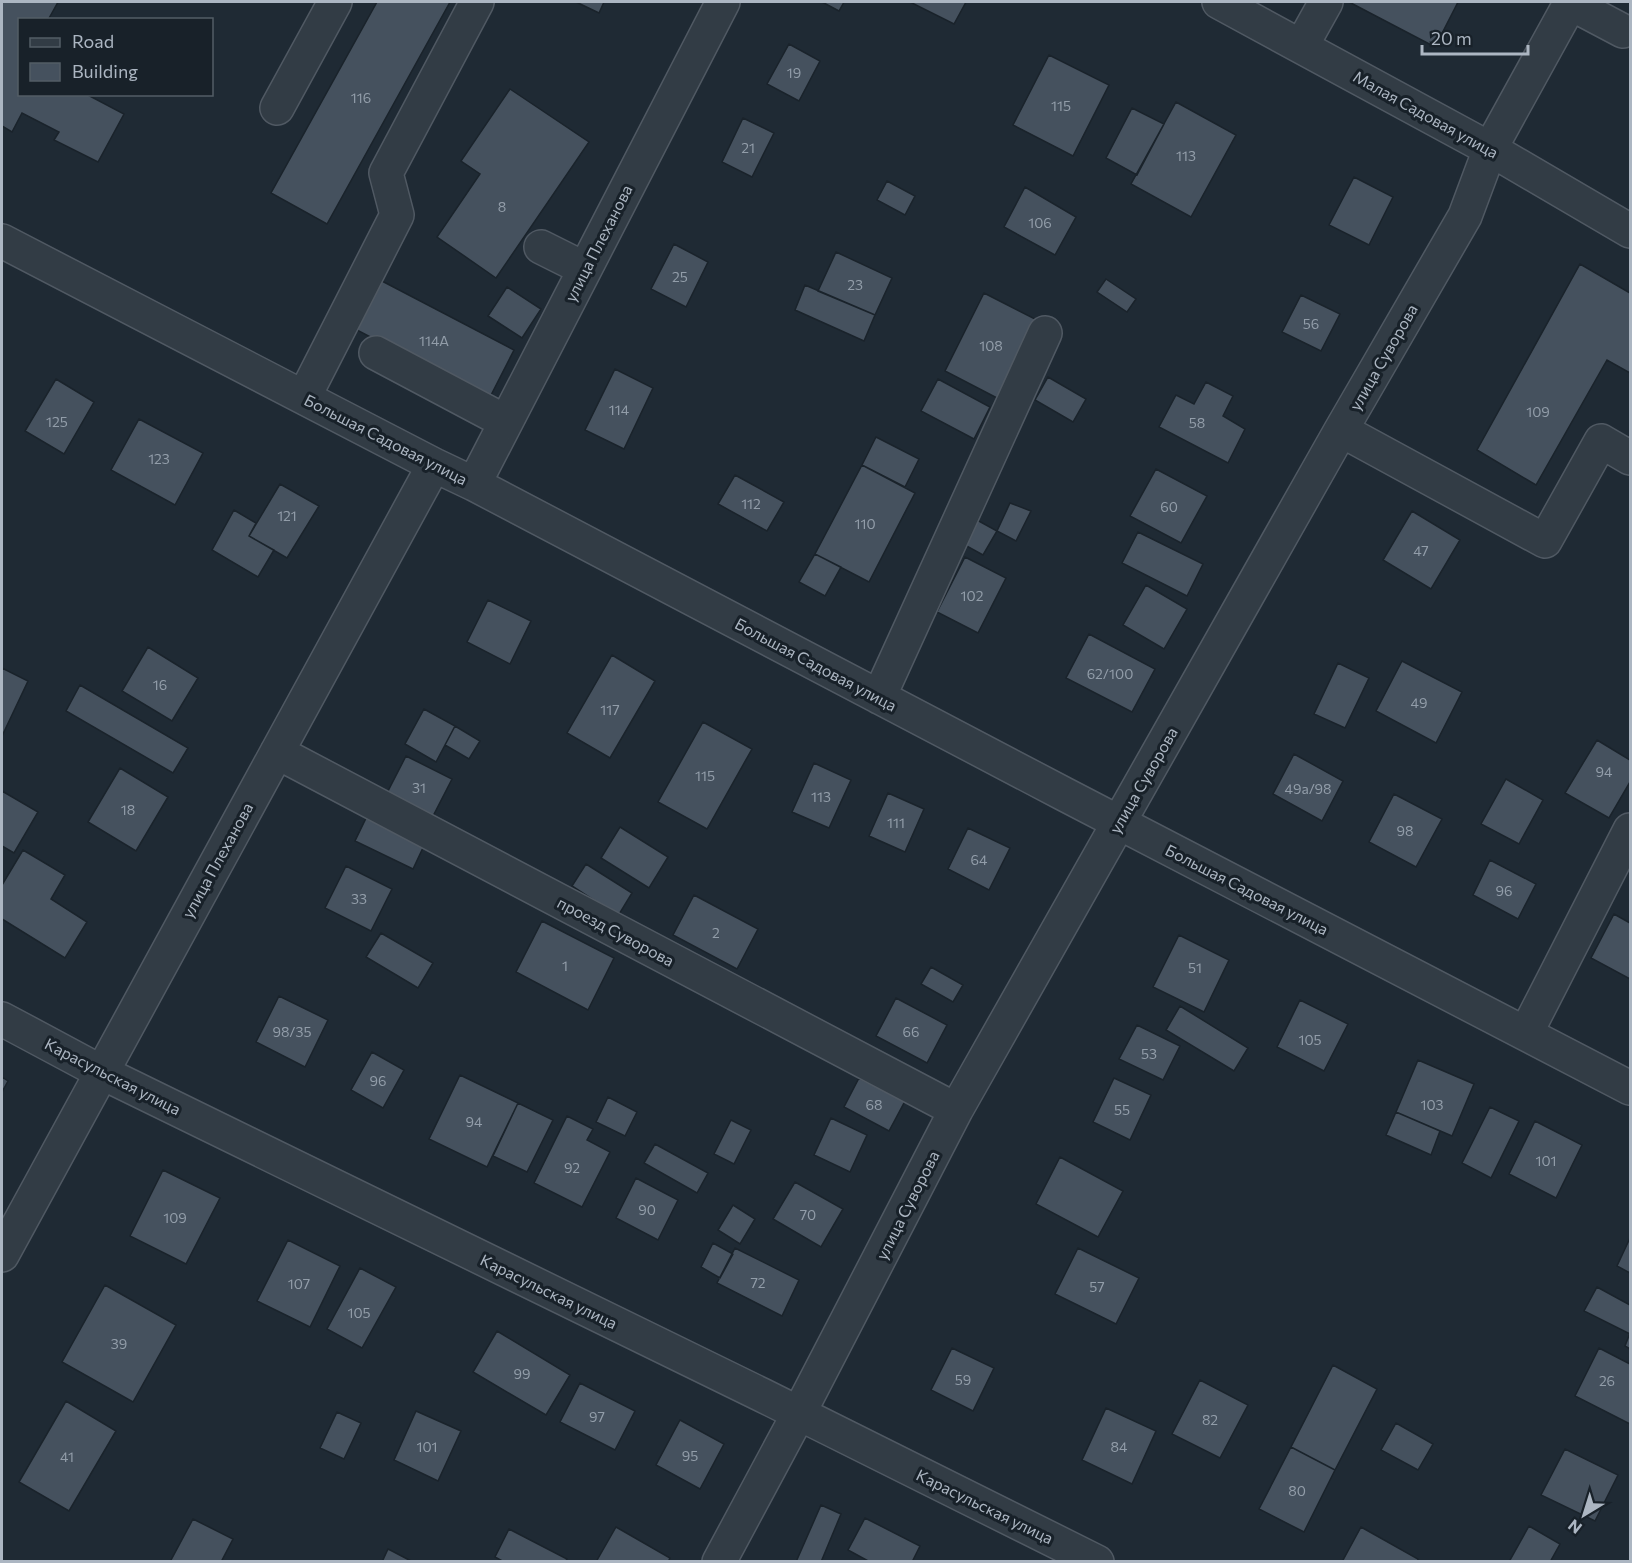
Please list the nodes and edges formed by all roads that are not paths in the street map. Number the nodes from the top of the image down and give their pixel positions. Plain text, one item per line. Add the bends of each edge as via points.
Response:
1 (335, 2) edge
2 (477, 2) edge
3 (723, 2) edge
4 (1219, 2) edge
5 (1326, 2) edge
6 (1571, 2) edge
7 (1623, 31) dead end
8 (1302, 45) junction
9 (277, 108) dead end
10 (1490, 148) junction
11 (1630, 231) edge
12 (2, 241) edge
13 (541, 247) dead end
14 (585, 269) junction
15 (1045, 333) dead end
16 (376, 353) dead end
17 (304, 397) junction
18 (506, 422) junction
19 (1341, 430) junction
20 (1630, 458) edge
21 (434, 465) junction
22 (474, 484) junction
23 (879, 697) junction
24 (277, 752) junction
25 (1119, 822) junction
26 (1630, 830) edge
27 (2, 1019) edge
28 (1526, 1033) junction
29 (101, 1072) junction
30 (1630, 1088) edge
31 (956, 1110) junction
32 (2, 1255) edge
33 (799, 1413) junction
34 (719, 1562) edge
35 (1097, 1562) edge

1 - 9 street
2 - 17 street via 386,172 397,215
3 - 14 street, улица Плеханова
4 - 8 street, Малая Садовая улица
5 - 8 street
6 - 7 street
6 - 10 street, улица Суворова
8 - 10 street, Малая Садовая улица
10 - 11 street, Малая Садовая улица
10 - 19 street, улица Суворова via 1465,216
12 - 17 street, Большая Садовая улица
13 - 14 street
14 - 18 street, улица Плеханова
15 - 23 street
16 - 18 street
17 - 21 street, Большая Садовая улица
18 - 22 street, улица Плеханова
19 - 20 street via 1545,541 1601,441
19 - 25 street, улица Суворова via 1312,455
21 - 22 street, Большая Садовая улица
21 - 24 street, улица Плеханова
22 - 23 street, Большая Садовая улица
23 - 25 street, Большая Садовая улица
24 - 29 street, улица Плеханова
24 - 31 street, проезд Суворова
25 - 28 street, Большая Садовая улица
25 - 31 street, улица Суворова
26 - 28 street
27 - 29 street, Карасульская улица
28 - 30 street, Большая Садовая улица
29 - 32 street, улица Плеханова
29 - 33 street, Карасульская улица
31 - 33 street, улица Суворова
33 - 34 street, улица Суворова
33 - 35 street, Карасульская улица

